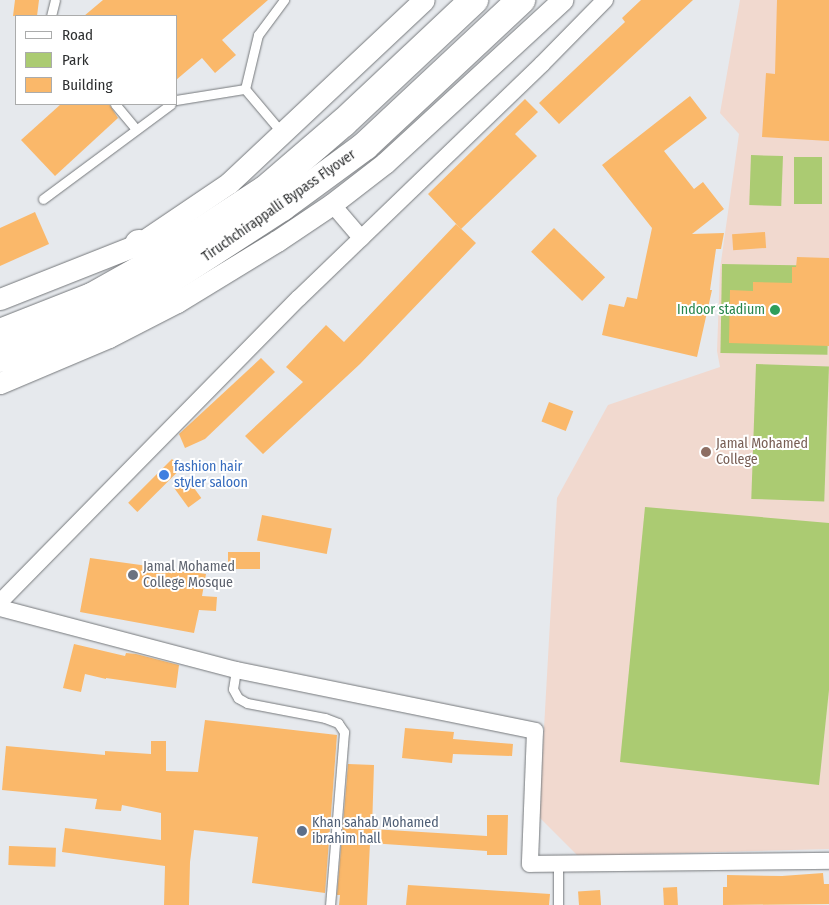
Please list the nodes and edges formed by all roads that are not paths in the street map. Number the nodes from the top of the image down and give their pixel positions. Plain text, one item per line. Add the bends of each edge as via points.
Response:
1 (55, 0) edge
2 (284, 0) edge
3 (424, 0) edge
4 (474, 0) edge
5 (521, 0) edge
6 (562, 0) edge
7 (605, 0) edge
8 (52, 15) edge
9 (245, 89) junction
10 (178, 100) edge
11 (116, 105) edge
12 (170, 105) edge
13 (136, 129) junction
14 (283, 134) junction
15 (43, 199) dead end
16 (332, 204) junction
17 (362, 238) junction
18 (159, 272) junction
19 (0, 299) edge
20 (96, 308) junction
21 (0, 332) edge
22 (0, 358) edge
23 (0, 383) edge
24 (0, 602) edge
25 (0, 608) edge
26 (236, 670) junction
27 (829, 861) edge
28 (558, 863) junction
29 (330, 905) edge
30 (558, 905) edge

1 - 8 lane
2 - 9 lane via 258,35
3 - 14 street
4 - 18 highway, Tiruchchirappalli Bypass Flyover via 343,123 265,190
5 - 18 highway, Tiruchchirappalli Bypass Flyover via 366,146 282,207
6 - 16 street via 385,163
7 - 17 street
9 - 10 lane
9 - 14 lane
11 - 13 lane
12 - 13 lane
13 - 15 lane
14 - 18 street via 229,183
16 - 17 street
16 - 18 street via 277,241
17 - 24 street
18 - 19 street
18 - 20 highway, Tiruchchirappalli Bypass Flyover
18 - 23 street via 109,337
20 - 21 highway
20 - 22 highway, Tiruchchirappalli Bypass Flyover
25 - 26 street
26 - 28 street via 535,731 530,864
26 - 29 lane via 233,689 246,703 325,718 338,722 344,732
27 - 28 street
28 - 30 lane

